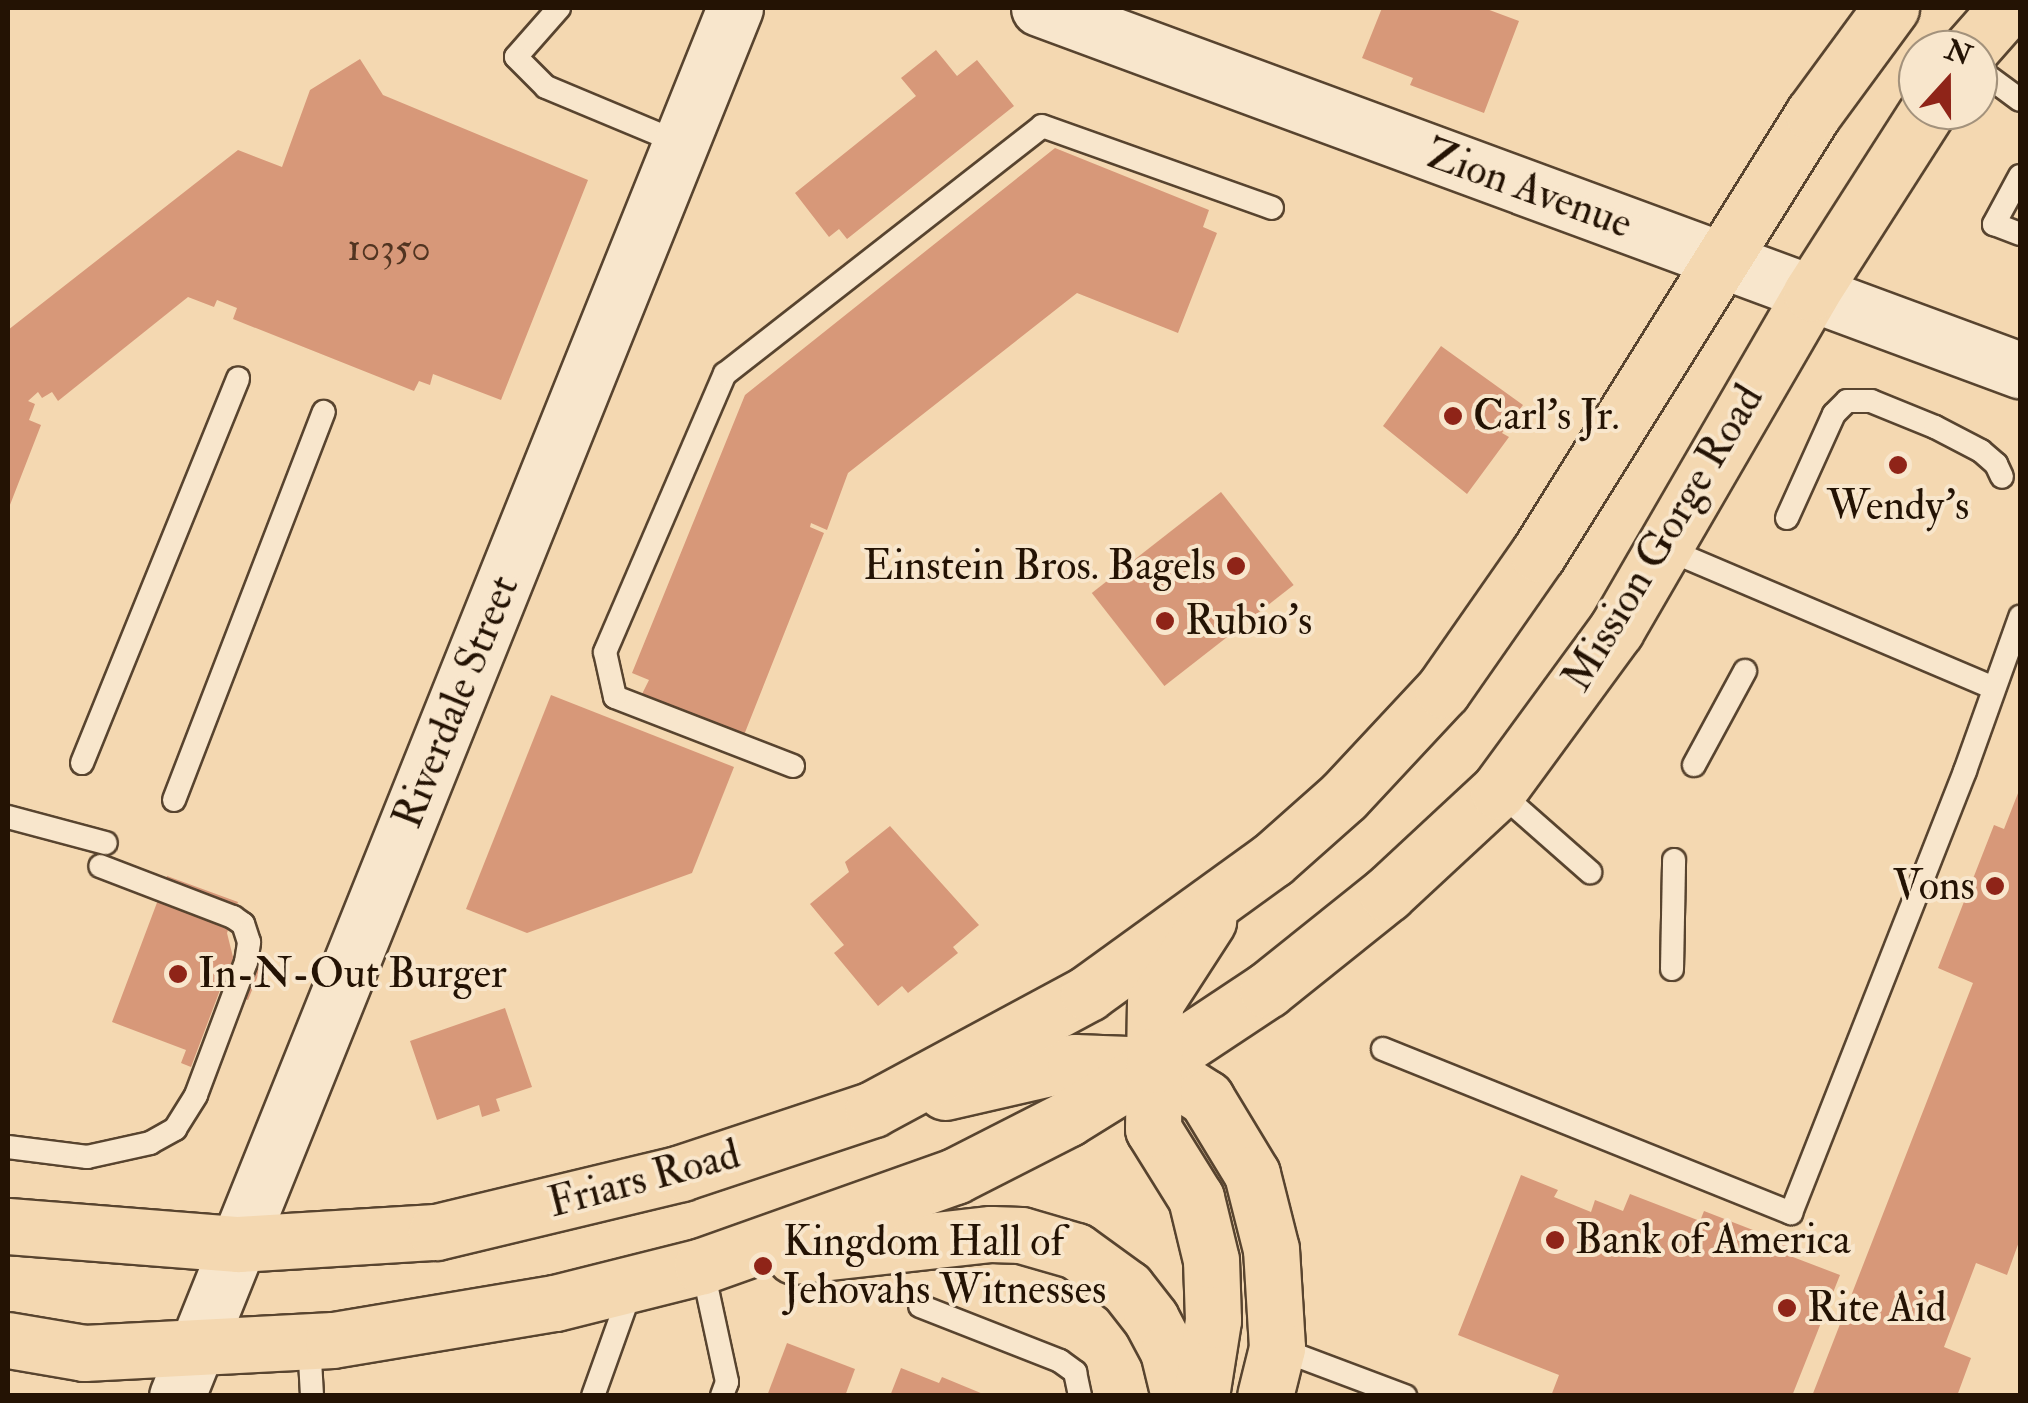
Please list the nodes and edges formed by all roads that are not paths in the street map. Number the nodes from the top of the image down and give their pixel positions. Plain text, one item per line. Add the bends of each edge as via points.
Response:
1 (558, 8) edge
2 (734, 8) edge
3 (1038, 8) edge
4 (1891, 8) edge
5 (2008, 8) edge
6 (1988, 30) edge
7 (1998, 84) edge
8 (2020, 100) edge
9 (1915, 130) edge
10 (680, 143) junction
11 (2020, 176) edge
12 (1272, 208) dead end
13 (2020, 234) edge
14 (1722, 260) junction
15 (1811, 293) junction
16 (2020, 370) edge
17 (238, 378) dead end
18 (324, 412) dead end
19 (2002, 477) dead end
20 (1787, 518) dead end
21 (1661, 547) junction
22 (2020, 617) edge
23 (1745, 671) dead end
24 (1992, 687) junction
25 (82, 764) dead end
26 (1694, 765) dead end
27 (794, 766) dead end
28 (1498, 791) junction
29 (174, 800) dead end
30 (8, 817) edge
31 (1674, 860) dead end
32 (1590, 872) dead end
33 (1220, 902) junction
34 (1672, 969) dead end
35 (1382, 1049) dead end
36 (1154, 1065) junction
37 (873, 1108) junction
38 (8, 1147) edge
39 (8, 1226) edge
40 (238, 1244) junction
41 (702, 1266) junction
42 (633, 1284) junction
43 (920, 1306) dead end
44 (8, 1340) edge
45 (309, 1342) junction
46 (186, 1372) edge
47 (1271, 1372) edge
48 (312, 1396) edge
49 (593, 1396) edge
50 (722, 1396) edge
51 (1080, 1396) edge
52 (1179, 1396) edge
53 (1202, 1396) edge
54 (1405, 1396) edge

1 - 10 lane via 516,57 546,87
2 - 10 street, Riverdale Street
3 - 14 street, Zion Avenue
4 - 14 main road via 1813,114
5 - 6 main road
7 - 8 lane
9 - 15 main road, Mission Gorge Road
10 - 40 street, Riverdale Street
11 - 13 lane via 1994,224
12 - 27 lane via 1042,126 726,374 605,652 615,697
14 - 15 street, Zion Avenue
14 - 33 main road via 1538,554 1443,690 1344,796
15 - 16 street, Zion Avenue
15 - 21 main road, Mission Gorge Road
17 - 25 lane
18 - 29 lane
19 - 20 lane via 1981,450 1935,427 1871,401 1847,401 1834,414
21 - 24 lane
21 - 28 main road, Mission Gorge Road via 1616,630
22 - 24 lane
23 - 26 lane
24 - 35 lane via 1791,1213
28 - 32 lane
28 - 36 main road, Mission Gorge Road via 1387,894 1266,990
30 - 38 lane via 233,916 249,942 196,1095 175,1129 150,1143 87,1157
31 - 34 lane
33 - 36 main road via 1155,1004
33 - 37 main road, Friars Road via 1088,993
36 - 37 main road via 1074,1062
36 - 41 main road via 956,1176
36 - 47 main road via 1206,1098 1252,1174 1271,1249
36 - 53 main road via 1153,1129 1196,1198 1211,1260 1213,1320
37 - 40 main road, Friars Road via 682,1174 436,1232
39 - 40 main road, Friars Road
40 - 46 street, Riverdale Street
41 - 42 main road
41 - 50 lane via 728,1382
41 - 52 main road via 964,1236 1021,1236 1076,1251 1127,1288 1168,1351
42 - 45 main road
42 - 49 lane
43 - 51 lane via 1060,1361 1075,1372
44 - 46 main road
45 - 46 main road
45 - 48 lane
47 - 54 lane

